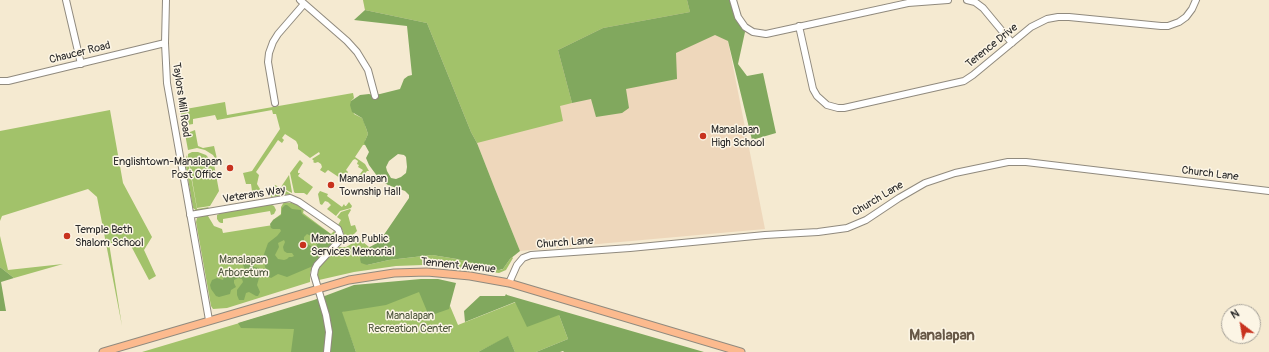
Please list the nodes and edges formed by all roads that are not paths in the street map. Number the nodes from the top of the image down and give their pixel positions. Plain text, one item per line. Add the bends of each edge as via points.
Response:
1 (66, 0) edge
2 (166, 0) edge
3 (733, 0) edge
4 (943, 0) edge
5 (948, 0) edge
6 (967, 0) edge
7 (1196, 0) edge
8 (302, 2) edge
9 (799, 26) junction
10 (165, 43) junction
11 (1012, 43) junction
12 (81, 64) junction
13 (0, 81) edge
14 (375, 96) dead end
15 (275, 103) dead end
16 (1269, 191) edge
17 (190, 215) junction
18 (510, 284) junction
19 (318, 289) junction
20 (209, 320) junction
21 (102, 352) edge
22 (327, 352) edge
23 (741, 352) edge

1 - 12 street
2 - 10 street, Taylors Mill Road
3 - 9 street via 741,23 754,32 766,34
4 - 5 street
4 - 9 street via 908,3
6 - 11 street via 983,8
7 - 11 street, Terence Drive via 1186,17 1168,26 1058,17 1037,23
8 - 14 street via 357,52 368,70
8 - 15 street via 278,34 269,53 268,62
9 - 11 street, Terence Drive via 814,91 824,103 838,108 964,81
10 - 12 street, Chaucer Road
10 - 17 street, Taylors Mill Road via 167,82
12 - 13 street, Chaucer Road
16 - 18 street, Church Lane via 1008,162 925,182 866,220 839,229 531,255 523,258 517,265
17 - 19 street, Veterans Way via 287,199 297,200 337,228 340,233 339,241 315,269 314,277
17 - 20 street, Taylors Mill Road
18 - 19 main road, Tennent Avenue via 457,274 416,272 369,276
18 - 23 main road, Tennent Avenue
19 - 20 main road, Tennent Avenue
19 - 22 street via 328,327
20 - 21 main road, Tennent Avenue

